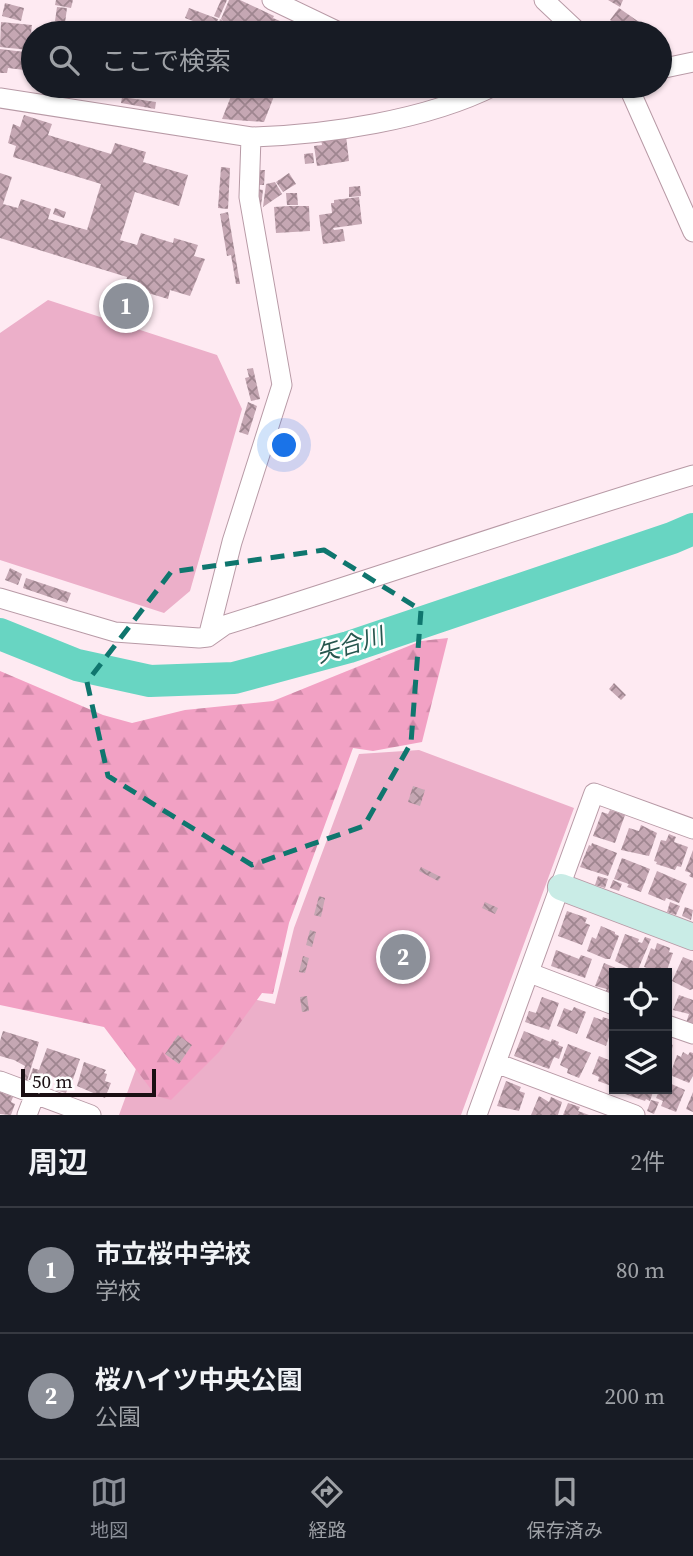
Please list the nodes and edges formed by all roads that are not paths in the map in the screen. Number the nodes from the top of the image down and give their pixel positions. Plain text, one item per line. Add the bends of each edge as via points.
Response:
1 (272, 0) edge
2 (544, 0) edge
3 (316, 21) edge
4 (566, 21) edge
5 (693, 62) edge
6 (672, 66) edge
7 (0, 98) edge
8 (471, 98) edge
9 (633, 98) edge
10 (251, 137) junction
11 (693, 232) edge
12 (693, 475) edge
13 (0, 597) edge
14 (208, 637) junction
15 (693, 830) edge
16 (561, 887) junction
17 (693, 937) edge
18 (530, 973) junction
19 (609, 1003) edge
20 (672, 1027) edge
21 (693, 1034) edge
22 (496, 1063) junction
23 (0, 1081) edge
24 (35, 1094) junction
25 (27, 1115) edge
26 (91, 1115) edge
27 (477, 1115) edge
28 (635, 1115) edge

1 - 3 street
2 - 4 street
5 - 6 street
7 - 10 street
8 - 10 street via 350,128
9 - 11 street
10 - 14 street via 249,197 282,385 232,542
12 - 14 street via 225,625
13 - 14 street via 115,632
15 - 16 street via 594,793
16 - 17 street
16 - 18 street
18 - 19 street
18 - 22 street
20 - 21 street
22 - 27 street
22 - 28 street
23 - 24 street
24 - 25 street
24 - 26 street

